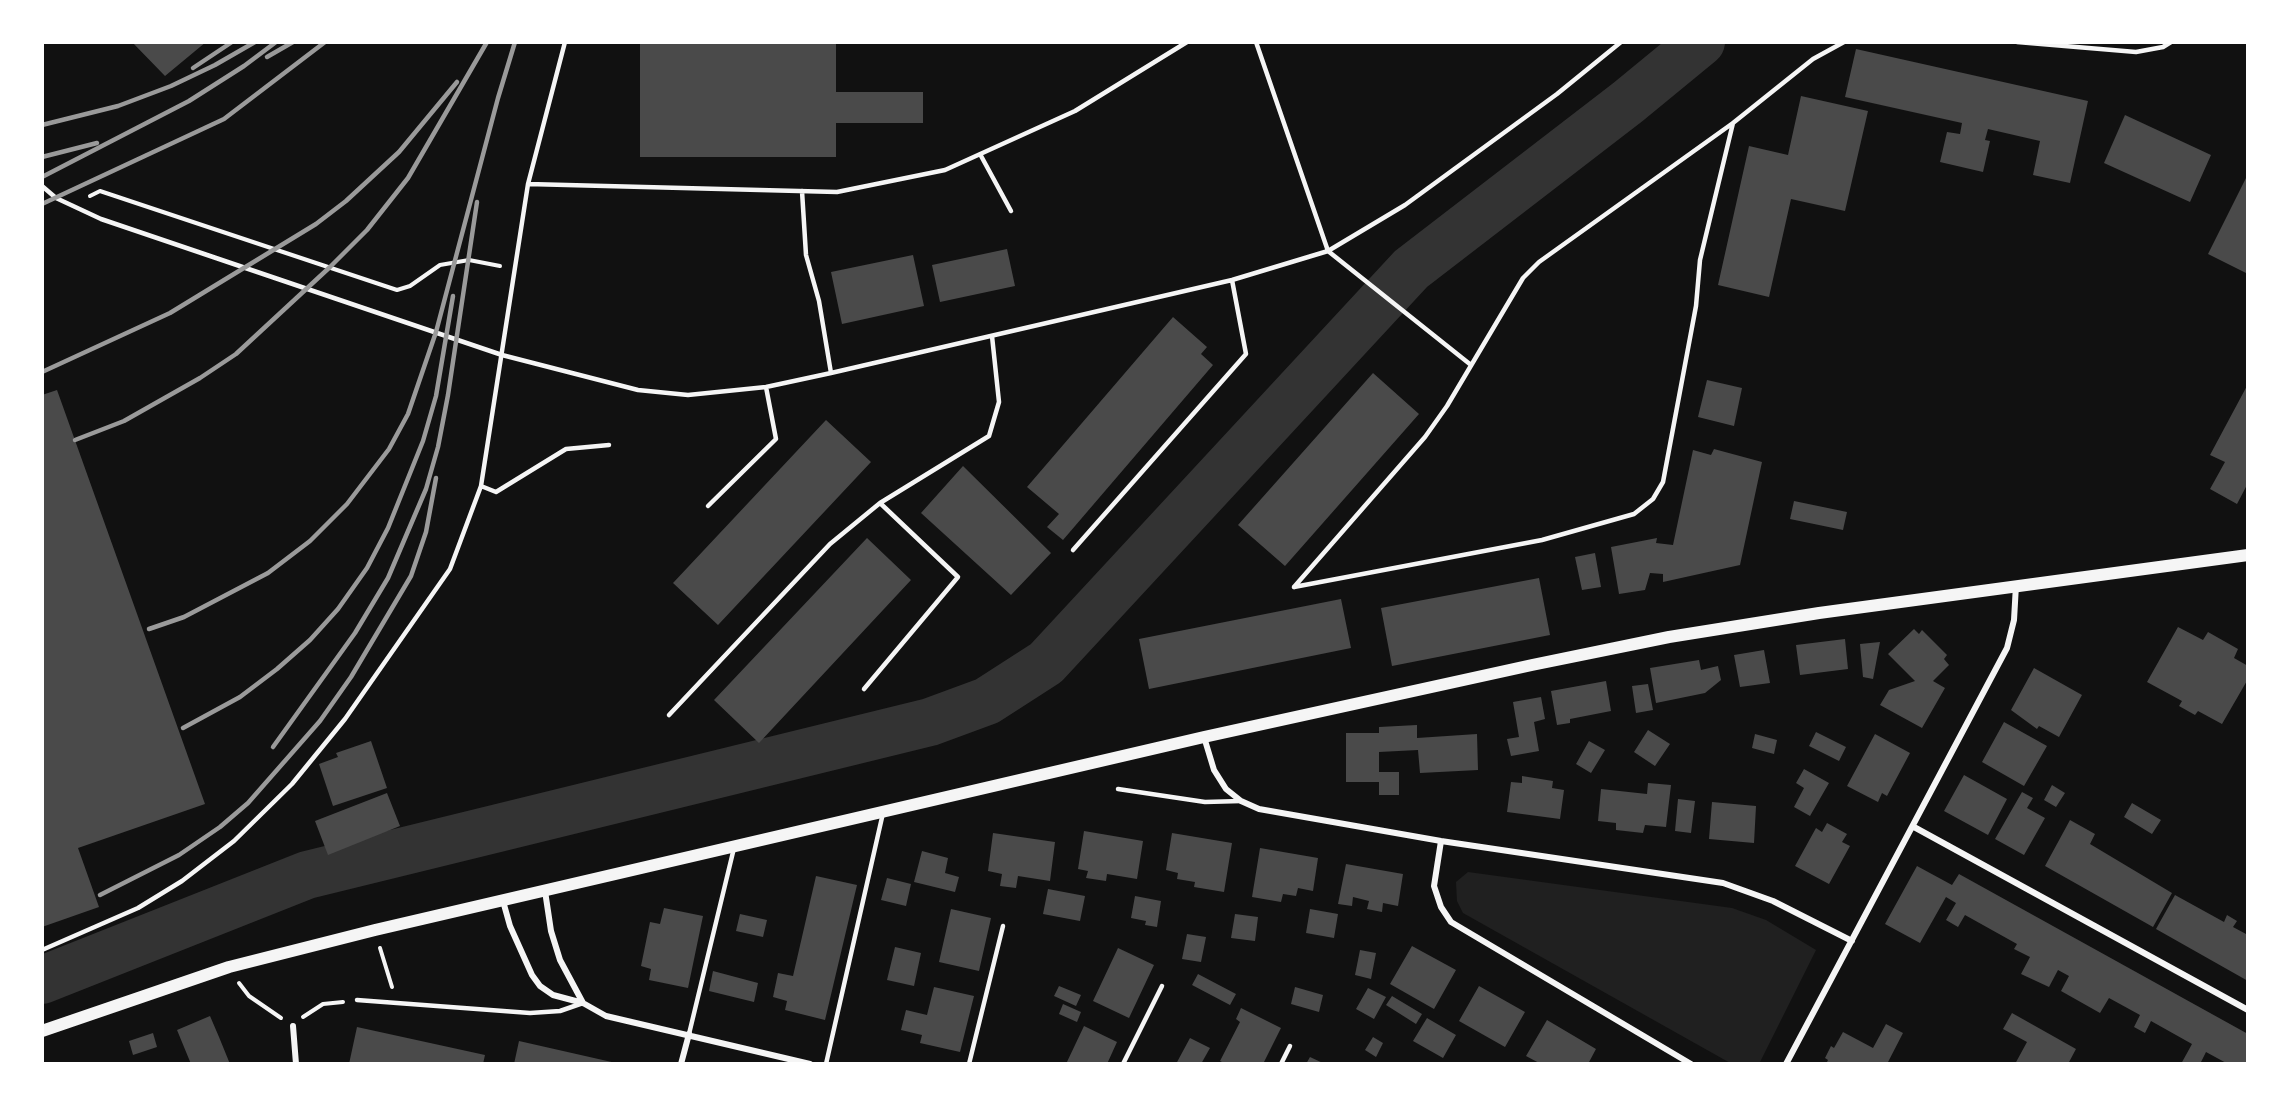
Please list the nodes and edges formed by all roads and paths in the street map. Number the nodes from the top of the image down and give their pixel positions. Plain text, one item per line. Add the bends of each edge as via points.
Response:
1 (565, 42) edge
2 (1187, 42) edge
3 (1256, 42) edge
4 (1621, 42) edge
5 (1844, 42) edge
6 (2017, 42) edge
7 (2171, 42) edge
8 (1733, 123) junction
9 (980, 154) junction
10 (528, 184) junction
11 (42, 186) edge
12 (802, 191) junction
13 (74, 206) junction
14 (1011, 211) dead end
15 (1328, 251) junction
16 (513, 270) junction
17 (1232, 279) junction
18 (992, 336) junction
19 (502, 355) junction
20 (1471, 365) junction
21 (831, 373) junction
22 (766, 387) junction
23 (609, 445) dead end
24 (481, 486) junction
25 (880, 503) junction
26 (708, 506) dead end
27 (1073, 550) dead end
28 (2248, 555) edge
29 (2016, 585) junction
30 (864, 689) dead end
31 (669, 715) dead end
32 (1204, 737) junction
33 (1118, 789) dead end
34 (1240, 801) junction
35 (883, 813) junction
36 (1914, 826) junction
37 (1441, 841) junction
38 (734, 848) junction
39 (545, 891) junction
40 (504, 901) junction
41 (1003, 926) dead end
42 (375, 930) junction
43 (1851, 941) junction
44 (42, 950) edge
45 (229, 967) junction
46 (1162, 986) dead end
47 (357, 1000) joint
48 (396, 1002) junction
49 (583, 1003) junction
50 (2248, 1010) edge
51 (293, 1026) junction
52 (42, 1031) edge
53 (689, 1034) junction
54 (1290, 1046) dead end
55 (296, 1064) edge
56 (681, 1064) edge
57 (810, 1064) edge
58 (826, 1064) edge
59 (969, 1064) edge
60 (1123, 1064) edge
61 (1281, 1064) edge
62 (1691, 1064) edge
63 (1786, 1064) edge

1 - 10 lane
2 - 9 lane via 1075,111
3 - 15 lane
4 - 15 lane via 1405,205
5 - 8 lane via 1813,59
6 - 7 lane via 2136,52
8 - 20 lane via 1539,262 1523,278
8 - 20 lane via 1700,260 1696,306 1663,482 1653,499 1634,514 1542,540 1294,586 1425,437
9 - 12 lane via 945,170 837,192
9 - 14 lane
10 - 12 lane
10 - 16 lane
11 - 13 lane
12 - 21 lane via 806,255 819,301
13 - 16 path via 100,191 397,290 410,286 440,265 453,262 479,262
13 - 19 lane via 112,223
15 - 17 lane
15 - 20 lane
16 - 19 lane
17 - 18 lane
17 - 27 lane via 1246,354
18 - 21 lane
18 - 25 lane via 999,402 989,436
19 - 22 lane via 638,390 688,395
19 - 24 lane
21 - 22 lane
22 - 26 lane via 776,439
23 - 24 lane via 566,449 496,492
24 - 44 lane via 450,569 345,719 292,784 234,841 182,881 138,908
25 - 30 lane via 958,577
25 - 31 lane via 830,544
28 - 29 main road
29 - 32 main road via 1670,637
29 - 36 street via 2007,648
32 - 34 street via 1214,770 1226,789
32 - 35 main road
33 - 34 lane via 1205,802
34 - 37 street via 1259,809
35 - 38 main road
35 - 58 lane
36 - 43 street
36 - 50 street
37 - 43 street via 1723,883 1773,901
37 - 62 street via 1434,886 1451,922
38 - 39 main road
38 - 53 lane
39 - 40 main road
39 - 49 street via 560,960
40 - 42 main road
40 - 49 street via 521,954 540,986 553,995
41 - 59 lane
42 - 45 main road
42 - 48 path
43 - 63 street
45 - 51 path via 249,996
45 - 52 main road
46 - 60 lane
47 - 48 lane
47 - 51 path via 323,1004
48 - 49 lane via 531,1013 560,1011
49 - 53 street via 606,1016
51 - 55 street
53 - 56 street
53 - 57 street
54 - 61 lane

